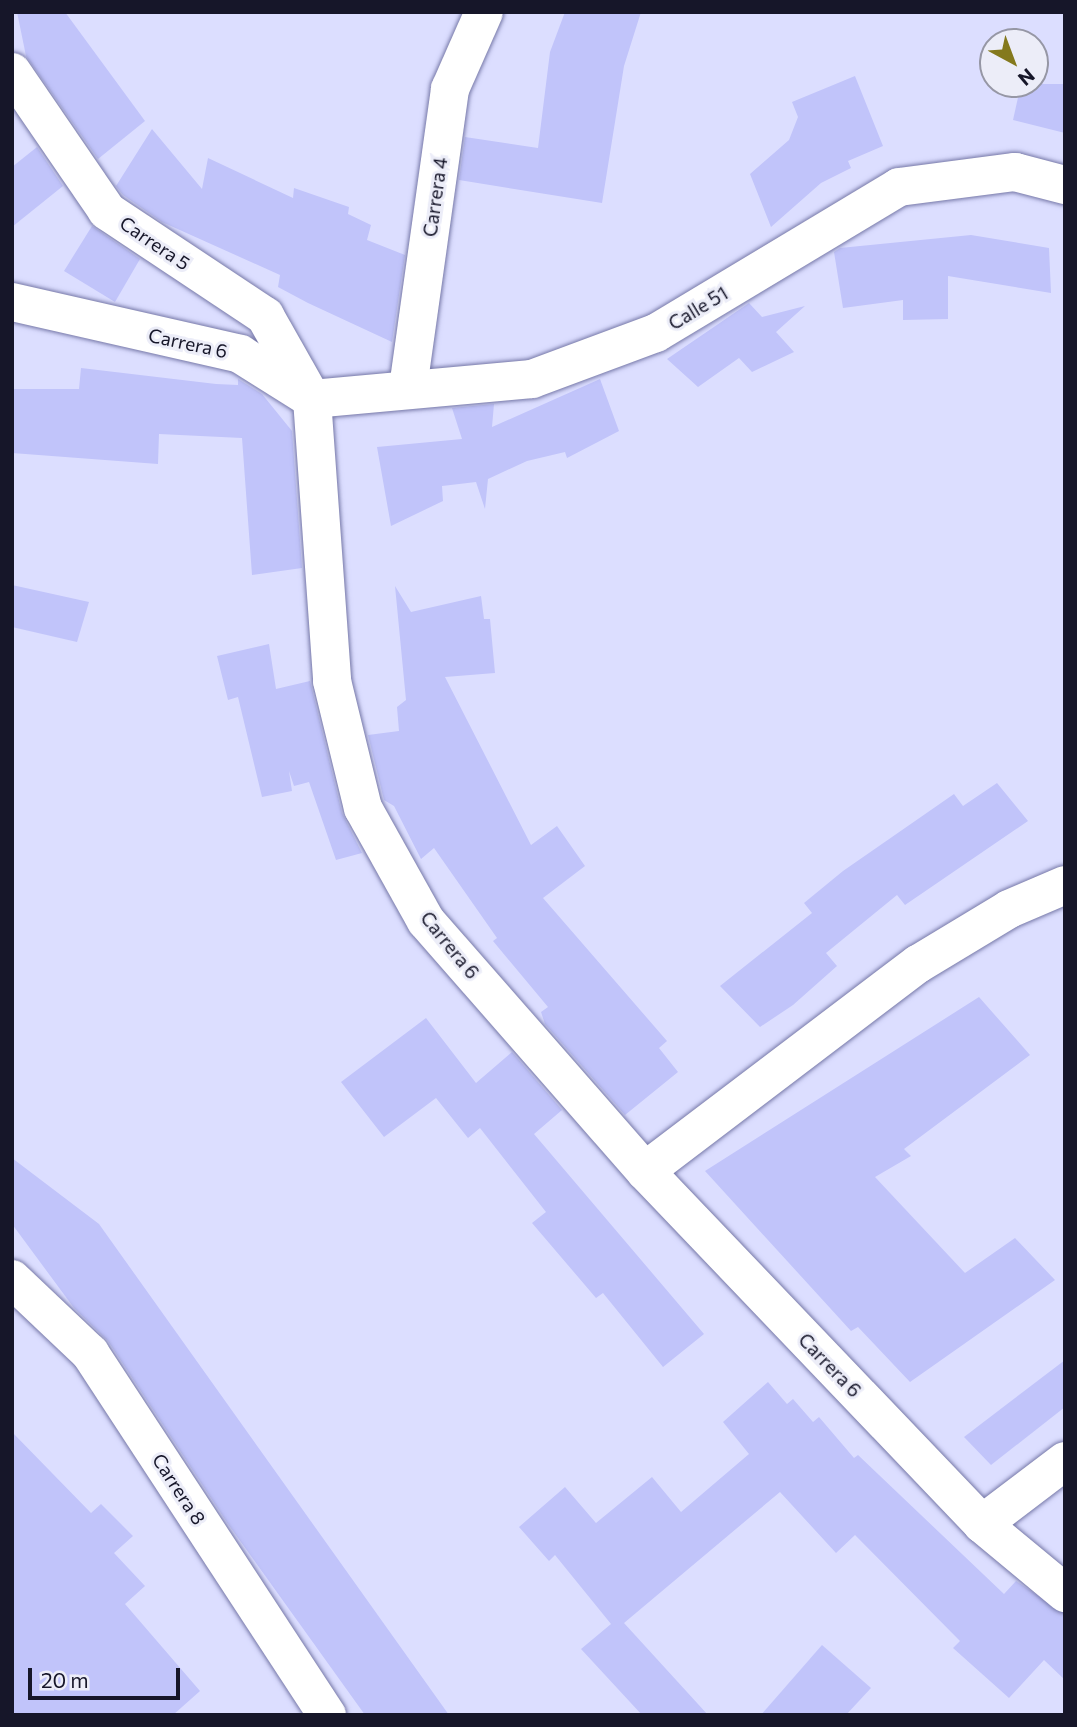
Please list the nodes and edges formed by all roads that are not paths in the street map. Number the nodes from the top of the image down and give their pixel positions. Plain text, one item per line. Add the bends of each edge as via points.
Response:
1 (484, 12) edge
2 (12, 72) edge
3 (1065, 185) edge
4 (12, 302) edge
5 (408, 388) junction
6 (312, 399) junction
7 (1065, 884) edge
8 (645, 1171) junction
9 (12, 1279) edge
10 (1065, 1461) edge
11 (982, 1524) junction
12 (1065, 1593) edge
13 (327, 1715) edge

1 - 5 street, Carrera 4 via 450,89
2 - 6 street, Carrera 5 via 107,211 265,316
3 - 5 street, Calle 51 via 1015,172 899,187 656,333 532,379
4 - 6 street, Carrera 6 via 240,354
5 - 6 street, Calle 51
6 - 8 street, Carrera 6 via 332,681 363,808 426,921
7 - 8 street via 1009,909 918,964
8 - 11 street, Carrera 6
9 - 13 street, Carrera 8 via 90,1353
10 - 11 street
11 - 12 street, Carrera 6

